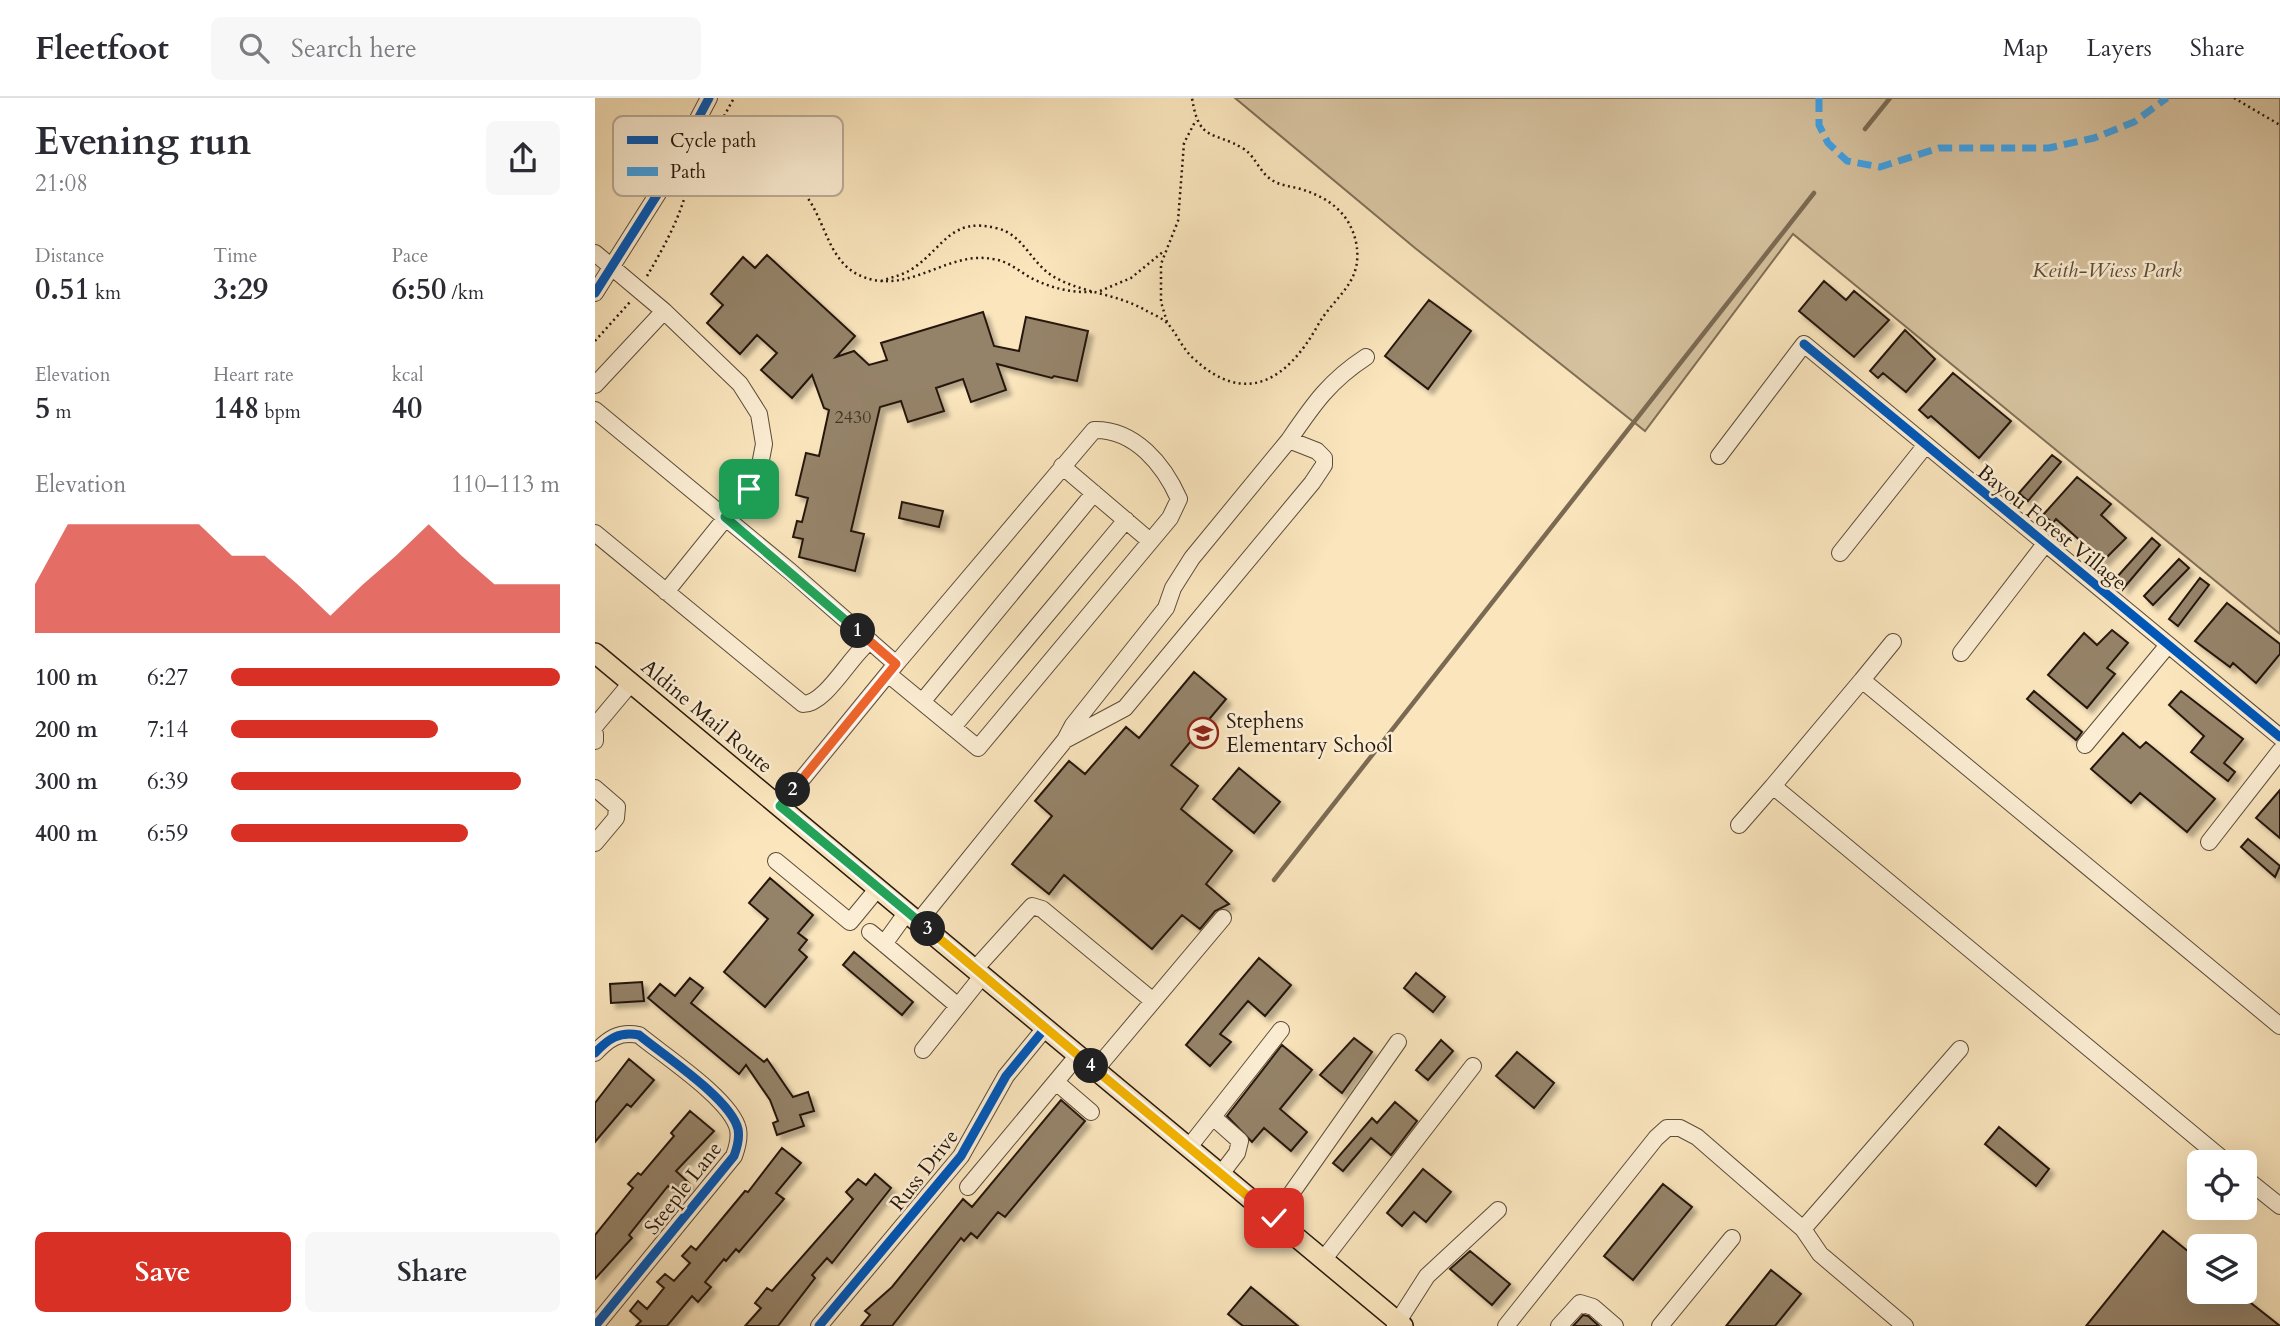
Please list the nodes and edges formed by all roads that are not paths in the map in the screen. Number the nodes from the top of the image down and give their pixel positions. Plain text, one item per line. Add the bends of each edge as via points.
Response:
1 (709, 98) edge
2 (699, 116) edge
3 (656, 196) edge
4 (595, 253) edge
5 (611, 269) junction
6 (595, 293) edge
7 (664, 311) junction
8 (1366, 356) dead end
9 (595, 385) edge
10 (595, 410) edge
11 (1289, 440) junction
12 (1925, 446) junction
13 (1719, 456) dead end
14 (1062, 466) junction
15 (1094, 493) junction
16 (725, 517) junction
17 (1125, 520) junction
18 (595, 533) edge
19 (1150, 541) junction
20 (2045, 544) junction
21 (1840, 553) dead end
22 (666, 592) junction
23 (870, 641) junction
24 (1893, 642) dead end
25 (2168, 645) junction
26 (595, 653) edge
27 (1961, 653) dead end
28 (892, 669) junction
29 (1863, 680) junction
30 (631, 683) junction
31 (922, 702) junction
32 (595, 726) edge
33 (953, 727) junction
34 (595, 734) edge
35 (2280, 737) edge
36 (1065, 740) junction
37 (595, 741) edge
38 (2085, 745) dead end
39 (2280, 751) edge
40 (1773, 786) junction
41 (595, 788) edge
42 (780, 806) junction
43 (1739, 825) dead end
44 (2209, 842) dead end
45 (595, 843) edge
46 (776, 861) dead end
47 (878, 888) junction
48 (913, 916) junction
49 (1223, 918) dead end
50 (870, 932) dead end
51 (884, 944) junction
52 (979, 972) junction
53 (1153, 1001) junction
54 (958, 1006) junction
55 (2280, 1026) edge
56 (1045, 1027) junction
57 (1281, 1030) dead end
58 (1398, 1042) dead end
59 (1960, 1049) dead end
60 (923, 1050) dead end
61 (595, 1054) edge
62 (1078, 1055) junction
63 (1472, 1066) dead end
64 (1096, 1069) junction
65 (1056, 1082) junction
66 (1091, 1112) dead end
67 (1213, 1117) junction
68 (1189, 1147) junction
69 (2212, 1150) edge
70 (961, 1156) junction
71 (980, 1173) junction
72 (1221, 1174) junction
73 (968, 1187) dead end
74 (2257, 1188) edge
75 (2280, 1206) edge
76 (1497, 1210) dead end
77 (1274, 1218) junction
78 (1803, 1229) junction
79 (1732, 1238) dead end
80 (1323, 1259) junction
81 (1398, 1325) edge
82 (595, 1326) edge
83 (819, 1326) edge
84 (1506, 1326) edge
85 (1559, 1326) edge
86 (1615, 1326) edge
87 (1660, 1326) edge
88 (1905, 1326) edge

1 - 2 street
3 - 5 street
4 - 5 street
5 - 6 street
5 - 7 street
7 - 9 street
7 - 16 street via 740,384 759,414 764,444 760,465 749,489
8 - 11 street via 1341,373 1313,402
10 - 16 street
11 - 36 street via 1192,558 1155,622
11 - 36 street via 1324,458 1312,483 1125,708
12 - 13 street, Bayou Forest Village via 1804,344
12 - 20 street, Bayou Forest Village
12 - 21 street
14 - 15 street
14 - 19 street via 1094,430 1121,434 1142,448 1167,472 1179,499
14 - 28 street
15 - 17 street
15 - 31 street
16 - 22 street
16 - 23 street
17 - 19 street
17 - 33 street
18 - 22 street
19 - 33 street via 978,748
20 - 25 street, Bayou Forest Village
20 - 27 street
22 - 23 street via 803,704 819,700
23 - 28 street
24 - 29 street
25 - 35 street, Bayou Forest Village
25 - 38 street
26 - 30 main road, Aldine Mail Route
28 - 31 street
28 - 42 street
29 - 40 street
29 - 55 street
30 - 32 street
30 - 42 main road, Aldine Mail Route
31 - 33 street
34 - 37 street
36 - 48 street
39 - 44 street
40 - 43 street
40 - 69 street
41 - 45 street via 617,807 616,817
42 - 47 main road, Aldine Mail Route
46 - 47 street via 850,922
47 - 48 main road, Aldine Mail Route
48 - 51 street
48 - 52 main road, Aldine Mail Route
49 - 53 street
50 - 51 street
51 - 54 street
52 - 53 street via 1033,906
52 - 54 street
52 - 56 main road, Aldine Mail Route
53 - 64 street
54 - 60 street
56 - 62 main road, Aldine Mail Route
56 - 70 street, Russ Drive via 1006,1076
57 - 67 street
58 - 77 street
59 - 78 street
61 - 82 street, Steeple Lane via 615,1036 639,1035 723,1105 735,1121 737,1148
62 - 64 main road, Aldine Mail Route
62 - 65 street
63 - 80 street
64 - 68 main road, Aldine Mail Route
65 - 66 street
65 - 71 street
67 - 68 street
67 - 72 street via 1240,1141
68 - 72 main road, Aldine Mail Route
70 - 71 street
70 - 83 street, Russ Drive
71 - 73 street
72 - 77 main road, Aldine Mail Route
74 - 75 street
76 - 81 street via 1427,1276
77 - 80 main road, Aldine Mail Route
78 - 84 street via 1697,1137 1680,1128 1667,1128
78 - 88 street via 1820,1254
79 - 87 street
80 - 81 main road, Aldine Mail Route
85 - 86 street via 1580,1303 1593,1307

